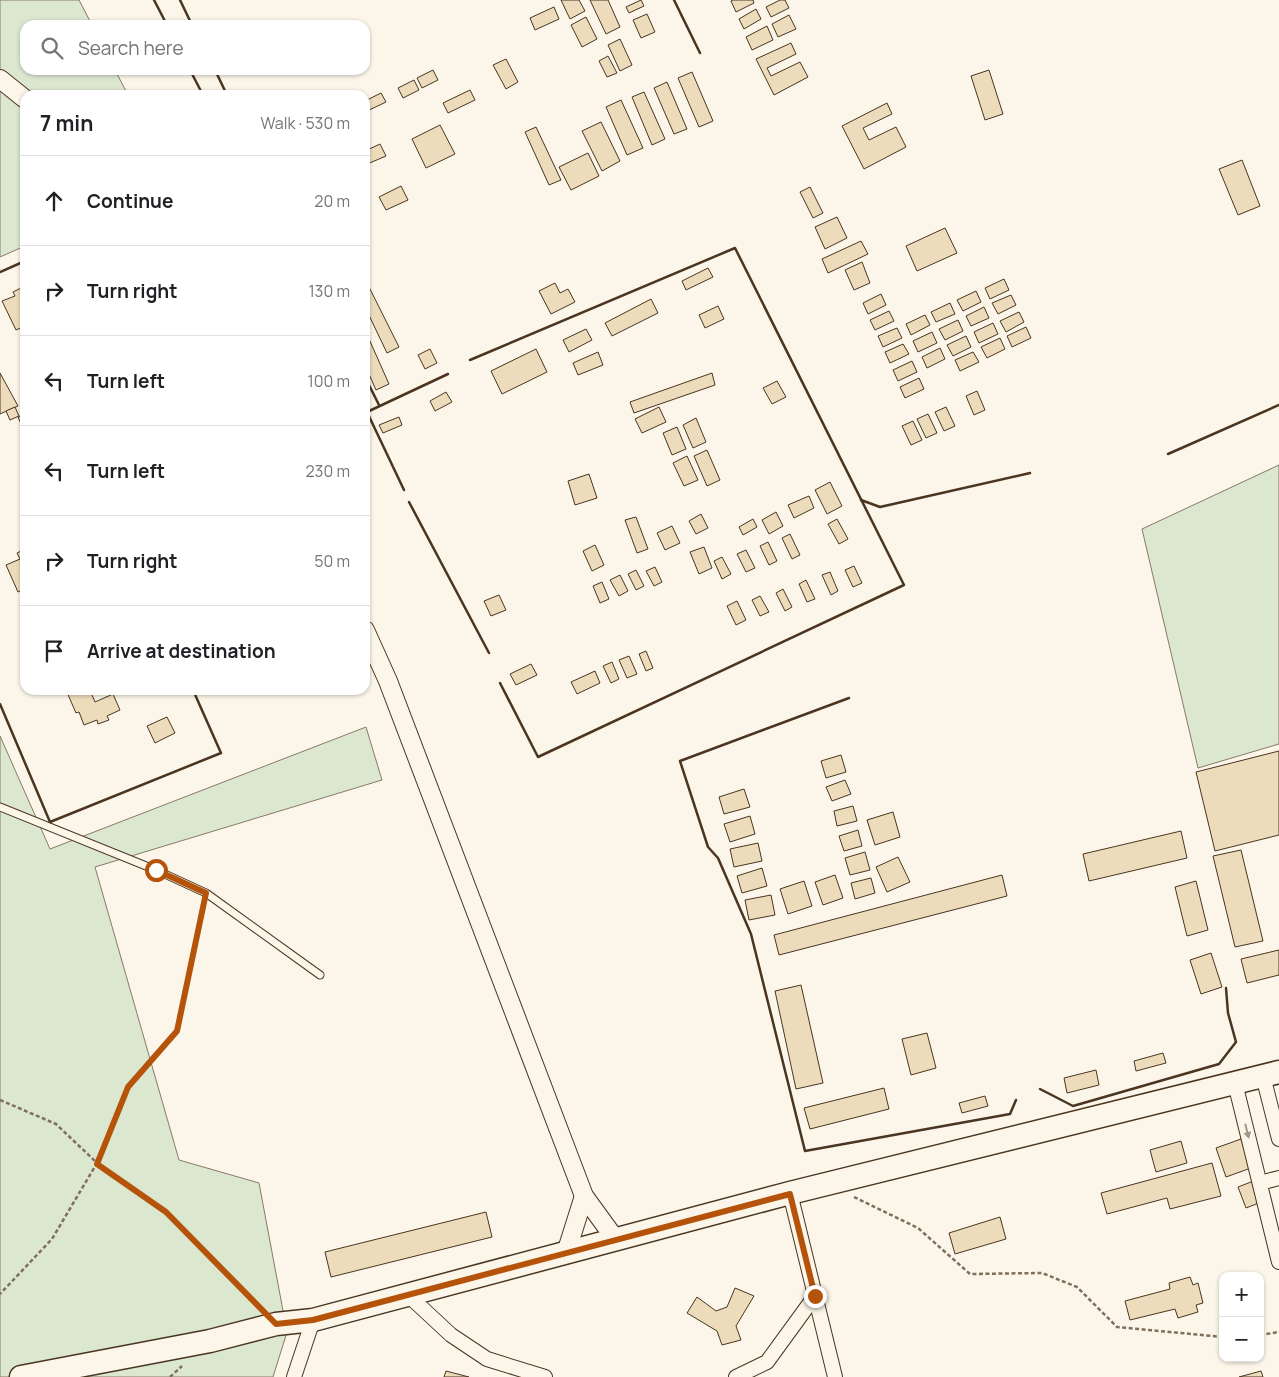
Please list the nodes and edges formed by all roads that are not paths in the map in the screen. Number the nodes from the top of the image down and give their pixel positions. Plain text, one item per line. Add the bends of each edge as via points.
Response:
1 (0, 80) edge
2 (20, 95) edge
3 (370, 641) edge
4 (0, 807) edge
5 (320, 975) dead end
6 (1271, 1074) edge
7 (1236, 1083) junction
8 (1279, 1139) edge
9 (1279, 1178) edge
10 (1260, 1183) junction
11 (790, 1194) junction
12 (584, 1196) junction
13 (616, 1240) junction
14 (566, 1253) junction
15 (1279, 1262) edge
16 (408, 1295) junction
17 (815, 1296) junction
18 (313, 1320) junction
19 (21, 1377) edge
20 (294, 1377) edge
21 (545, 1377) edge
22 (736, 1377) edge
23 (835, 1377) edge

1 - 2 street
3 - 12 street
4 - 5 lane via 206,893
6 - 7 main road
6 - 8 street
7 -> 10 street
7 - 11 main road
9 - 10 street
10 - 15 street
11 - 13 main road
11 - 17 street
12 - 13 street
12 - 14 street
13 - 14 main road
14 - 16 main road
16 - 18 main road
16 - 21 street via 451,1336 487,1359
17 - 22 street via 767,1362
17 - 23 street
18 - 19 main road via 276,1324 210,1341
18 - 20 street

